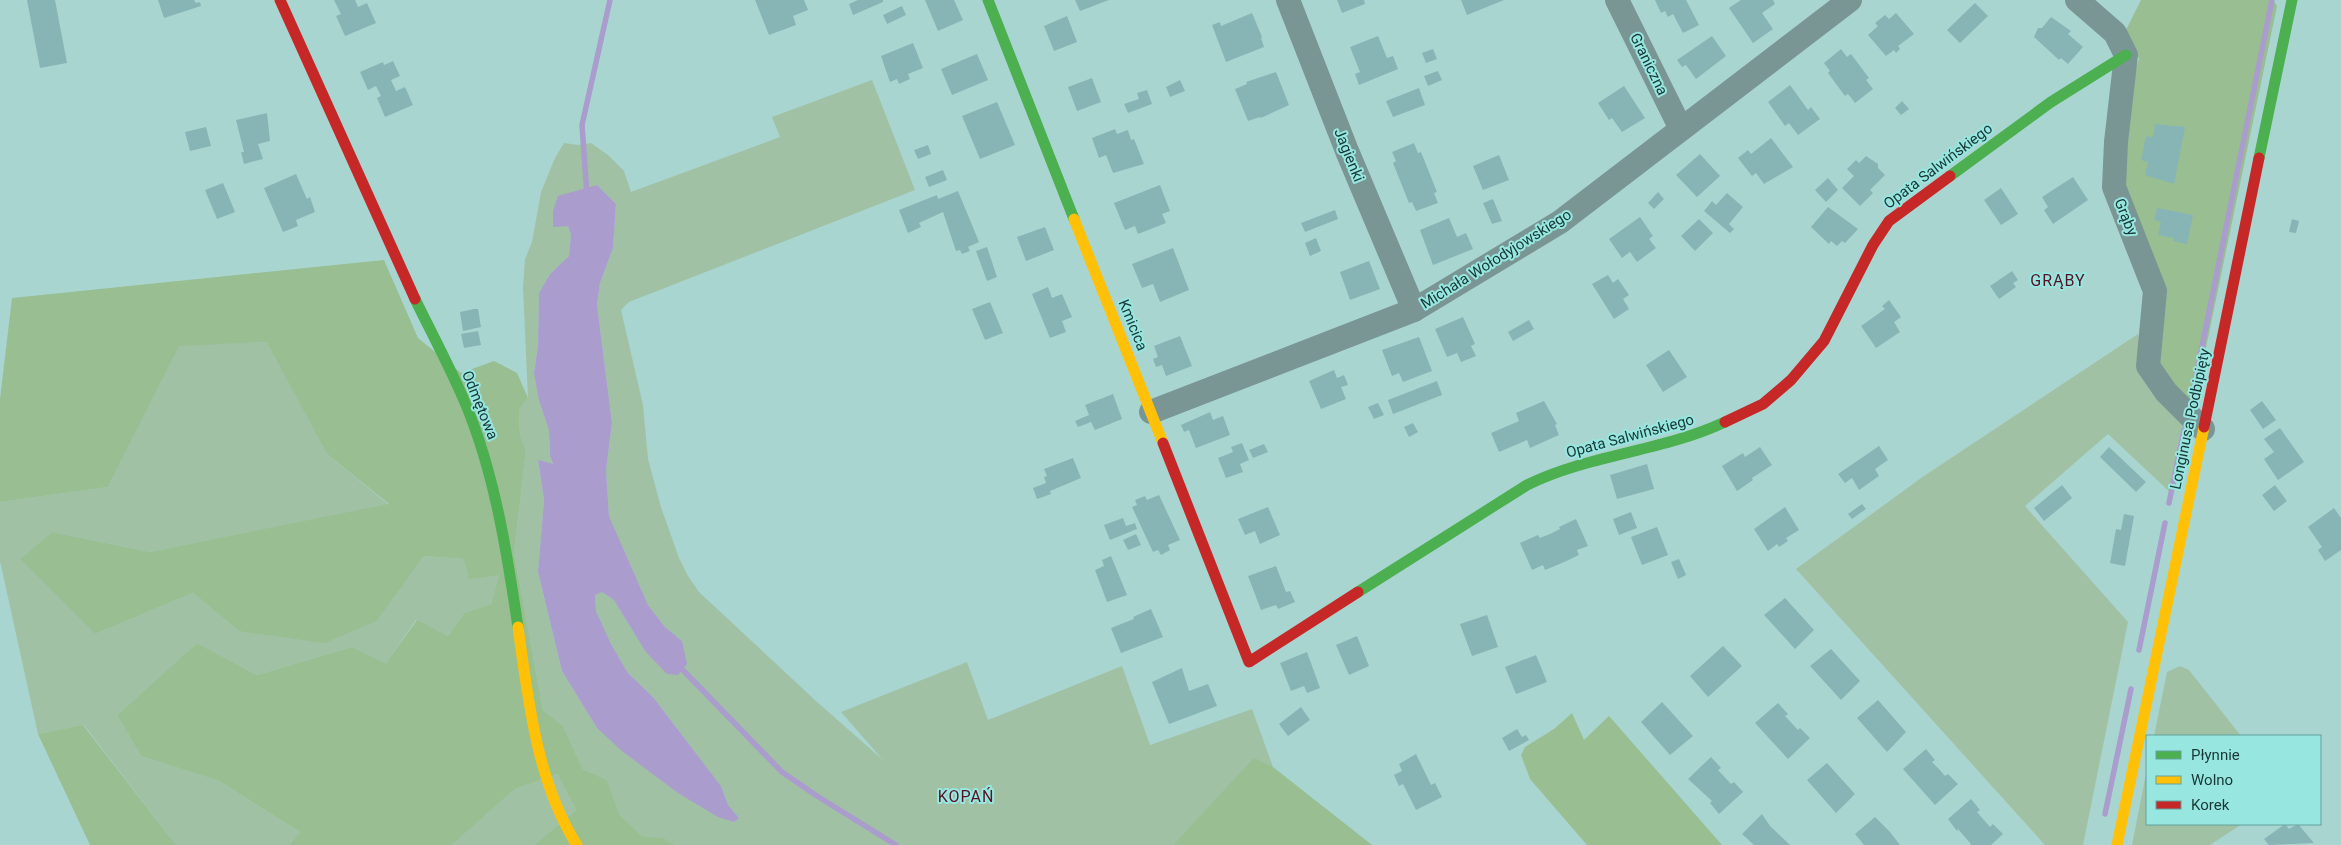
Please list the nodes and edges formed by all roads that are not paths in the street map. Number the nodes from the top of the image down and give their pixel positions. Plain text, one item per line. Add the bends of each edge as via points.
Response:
1 (280, 0) edge
2 (988, 0) edge
3 (1288, 0) edge
4 (1617, 0) edge
5 (1850, 0) edge
6 (2077, 0) edge
7 (2292, 0) edge
8 (2126, 55) junction
9 (1681, 129) junction
10 (1414, 310) junction
11 (1151, 412) junction
12 (2203, 429) junction
13 (1249, 662) joint
14 (577, 845) edge
15 (2116, 845) edge

1 - 14 street, Odmętowa via 469,413 481,447 507,554 528,696 548,784 564,825
2 - 11 street, Kmicica
3 - 10 street, Jagienki
4 - 9 street, Graniczna
5 - 9 street, Michała Wołodyjowskiego
6 - 8 street via 2115,33
7 - 12 street, Longinusa Podbipięty
8 - 12 street, Grąby via 2114,187 2155,291 2148,366 2166,392
8 - 13 street, Opata Salwińskiego via 2050,102 1889,221 1873,245 1824,341 1791,380 1763,404 1699,434 1552,472
9 - 10 street, Michała Wołodyjowskiego via 1560,222
10 - 11 street, Michała Wołodyjowskiego
11 - 13 street, Kmicica
12 - 15 street, Longinusa Podbipięty

